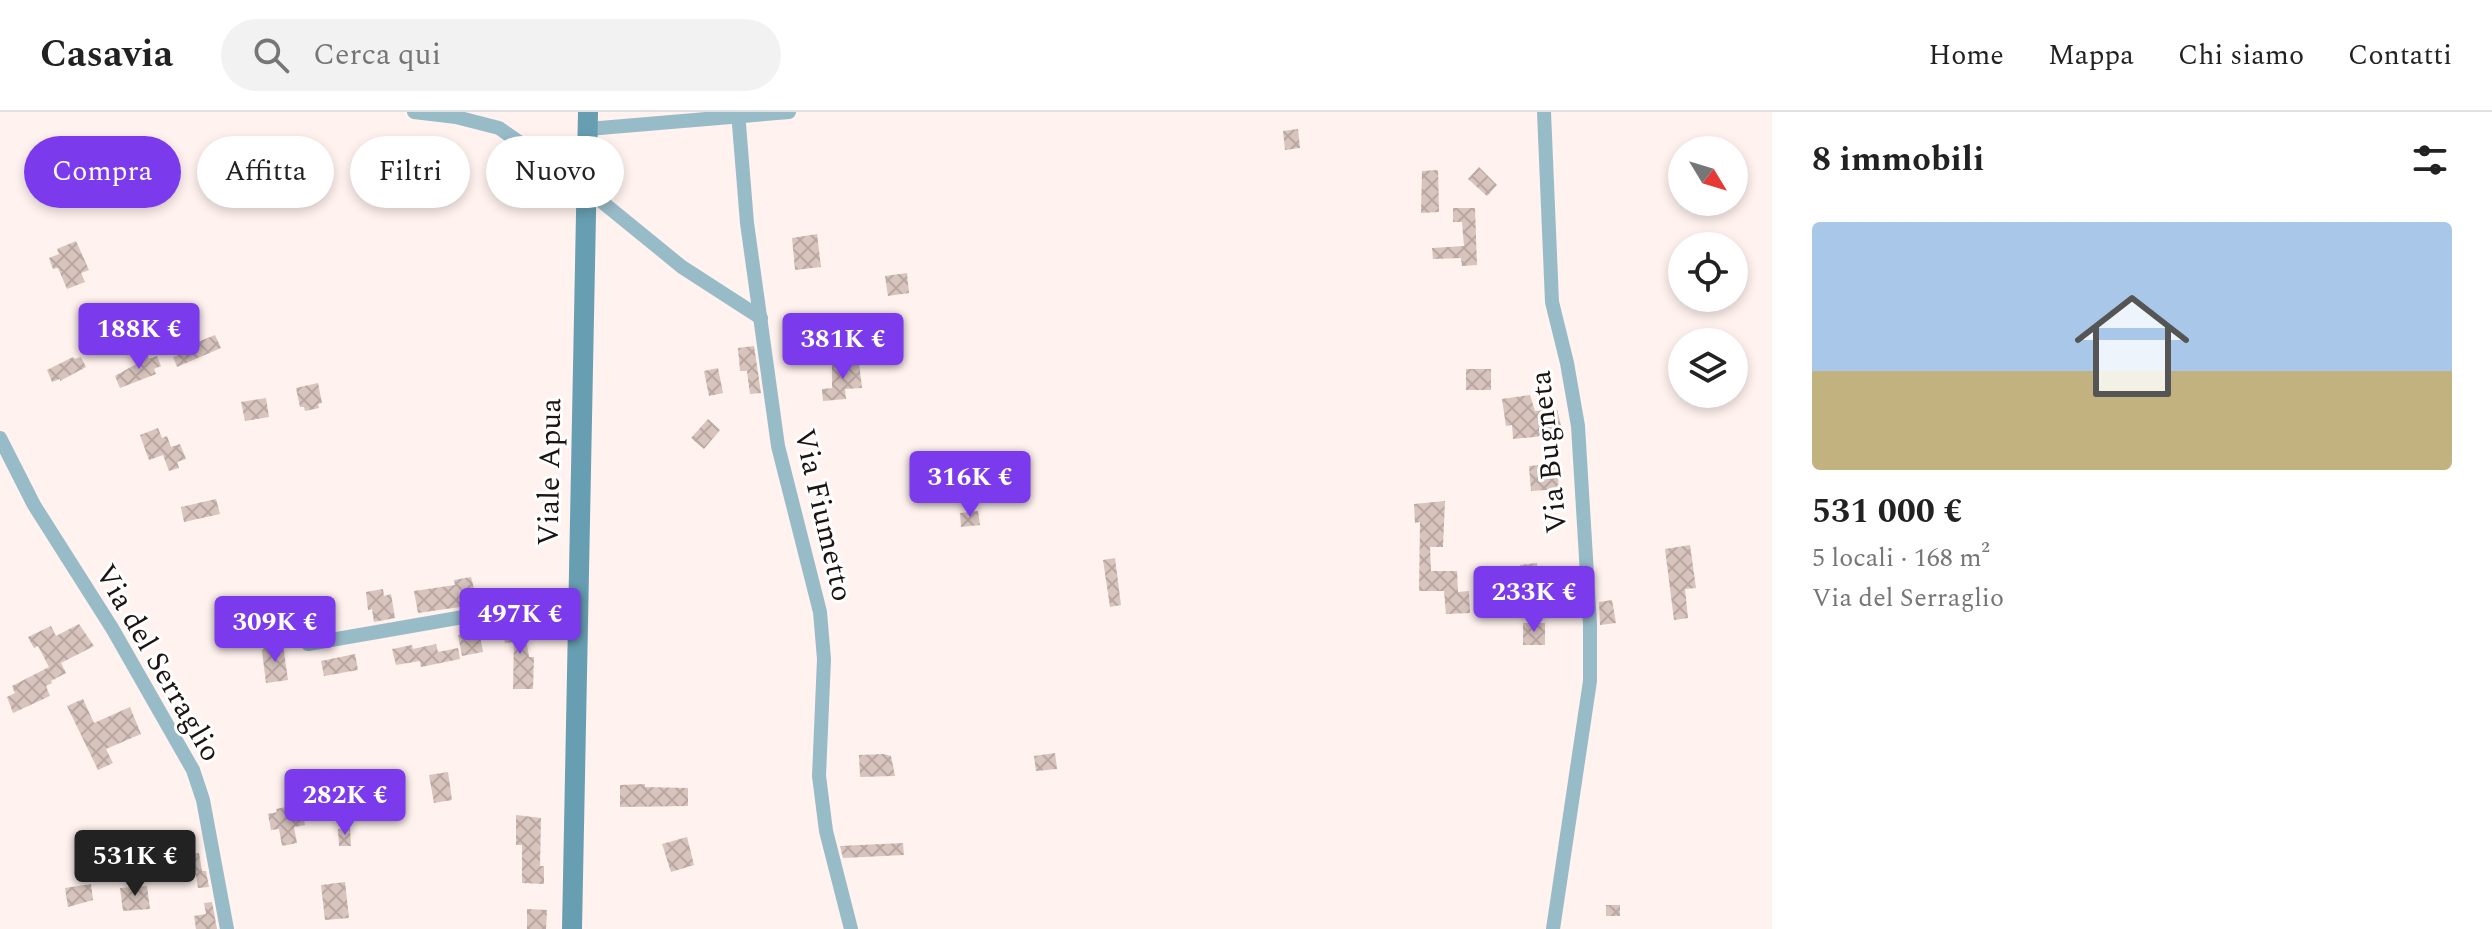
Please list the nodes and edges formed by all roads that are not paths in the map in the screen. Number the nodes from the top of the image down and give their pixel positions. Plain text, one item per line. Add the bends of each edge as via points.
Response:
1 (414, 112) edge
2 (789, 112) edge
3 (1544, 112) edge
4 (738, 115) edge
5 (588, 120) edge
6 (510, 136) edge
7 (585, 208) edge
8 (610, 208) edge
9 (761, 318) junction
10 (0, 438) edge
11 (578, 597) junction
12 (308, 644) dead end
13 (227, 929) edge
14 (572, 929) edge
15 (851, 929) edge
16 (1553, 929) edge

1 - 6 street via 456,117
2 - 4 street
3 - 16 street, Via Bugneta via 1552,302 1578,426 1590,624 1590,681
4 - 5 street
4 - 9 street, Via Fiumetto
7 - 11 street, Viale Apua
8 - 9 street via 682,267
9 - 15 street, Via Fiumetto via 778,446 820,612 824,659 819,776 826,831
10 - 13 street, Via del Serraglio via 34,505 193,770
11 - 12 street
11 - 14 street, Viale Apua

